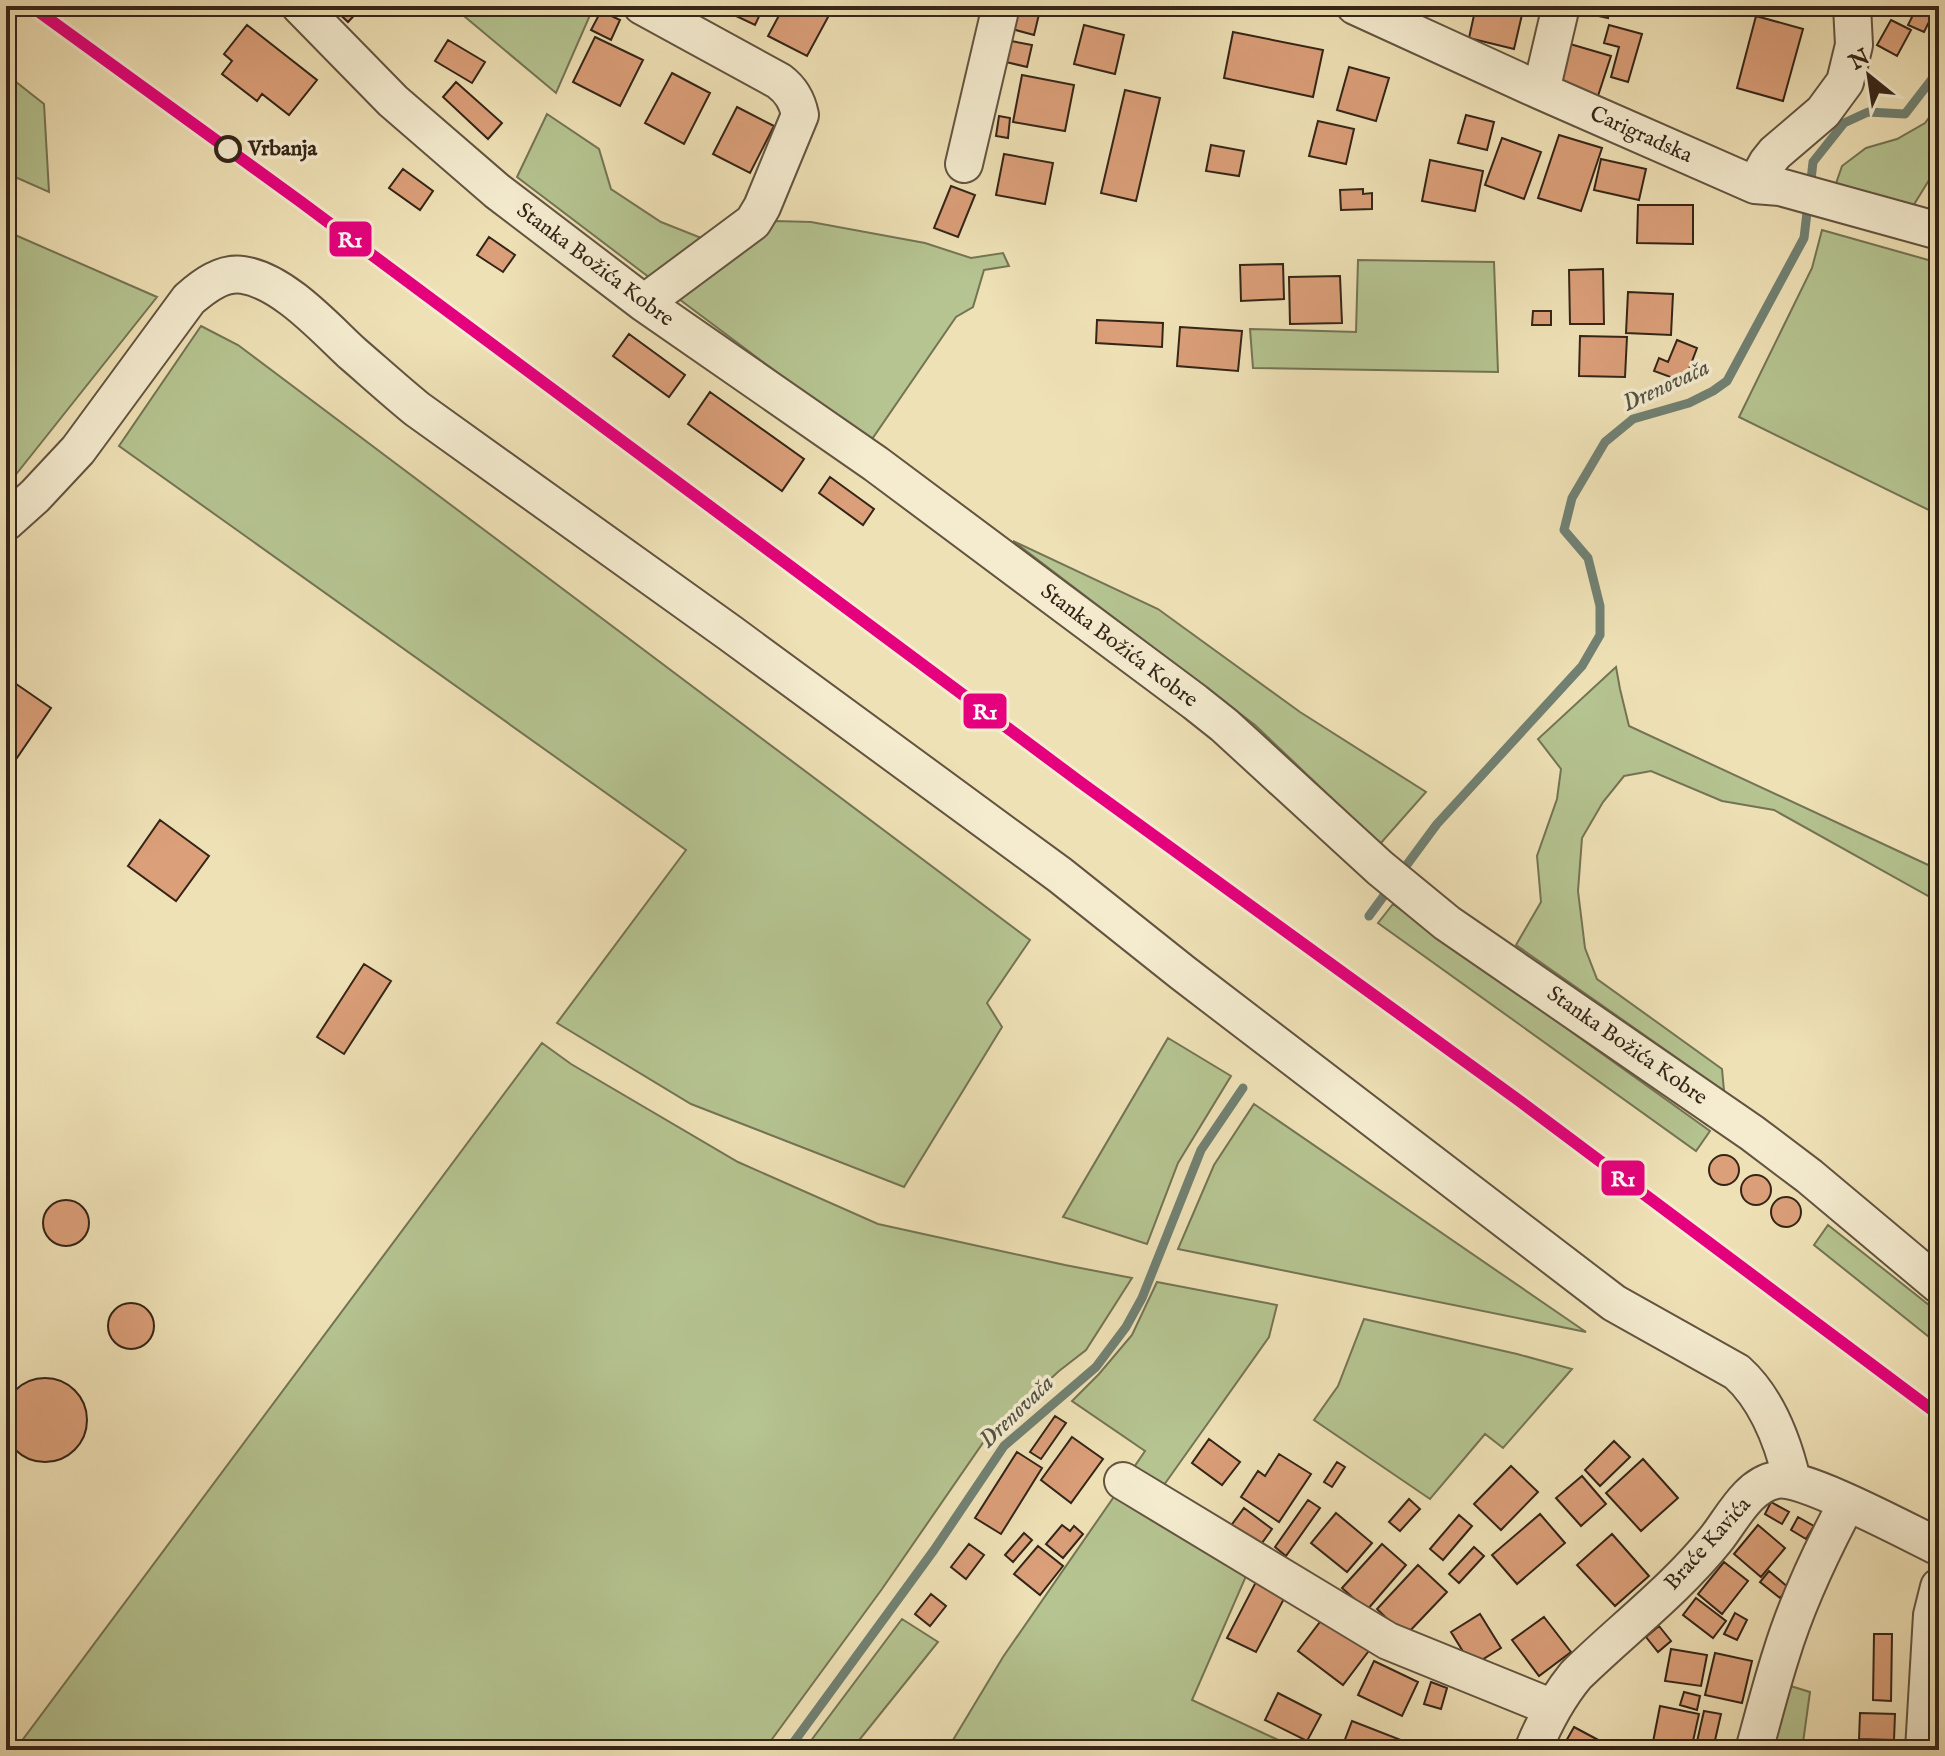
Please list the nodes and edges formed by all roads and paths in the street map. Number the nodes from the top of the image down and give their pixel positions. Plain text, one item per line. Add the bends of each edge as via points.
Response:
1 (300, 6) edge
2 (642, 6) edge
3 (1001, 6) edge
4 (1355, 6) edge
5 (1561, 6) edge
6 (1852, 6) edge
7 (1541, 91) junction
8 (964, 164) dead end
9 (1768, 186) junction
10 (1939, 231) edge
11 (644, 303) junction
12 (6, 522) edge
13 (1939, 1285) edge
14 (1792, 1480) junction
15 (1123, 1481) dead end
16 (1847, 1503) junction
17 (1939, 1547) edge
18 (1939, 1587) edge
19 (1553, 1708) junction
20 (1533, 1750) edge
21 (1754, 1750) edge
22 (1924, 1750) edge

1 - 11 street, Stanka Božića Kobre via 443,146
2 - 11 street via 779,81 798,103 800,115 753,222
3 - 8 street
4 - 7 street, Carigradska
5 - 7 street
6 - 9 street via 1854,45 1845,82 1823,112 1767,163
7 - 9 street, Carigradska
9 - 10 street, Carigradska
11 - 13 street, Stanka Božića Kobre via 876,464 1195,702 1447,923 1752,1133
12 - 14 street via 78,450 189,299 222,277 259,279 305,310 417,409 1060,875 1614,1303 1737,1372 1765,1408
14 - 16 street
14 - 19 street, Braće Kavića via 1758,1488 1683,1576 1576,1675
15 - 19 street via 1388,1641
16 - 17 street
16 - 21 street via 1794,1618
18 - 22 street via 1932,1615
19 - 20 street, Braće Kavića

